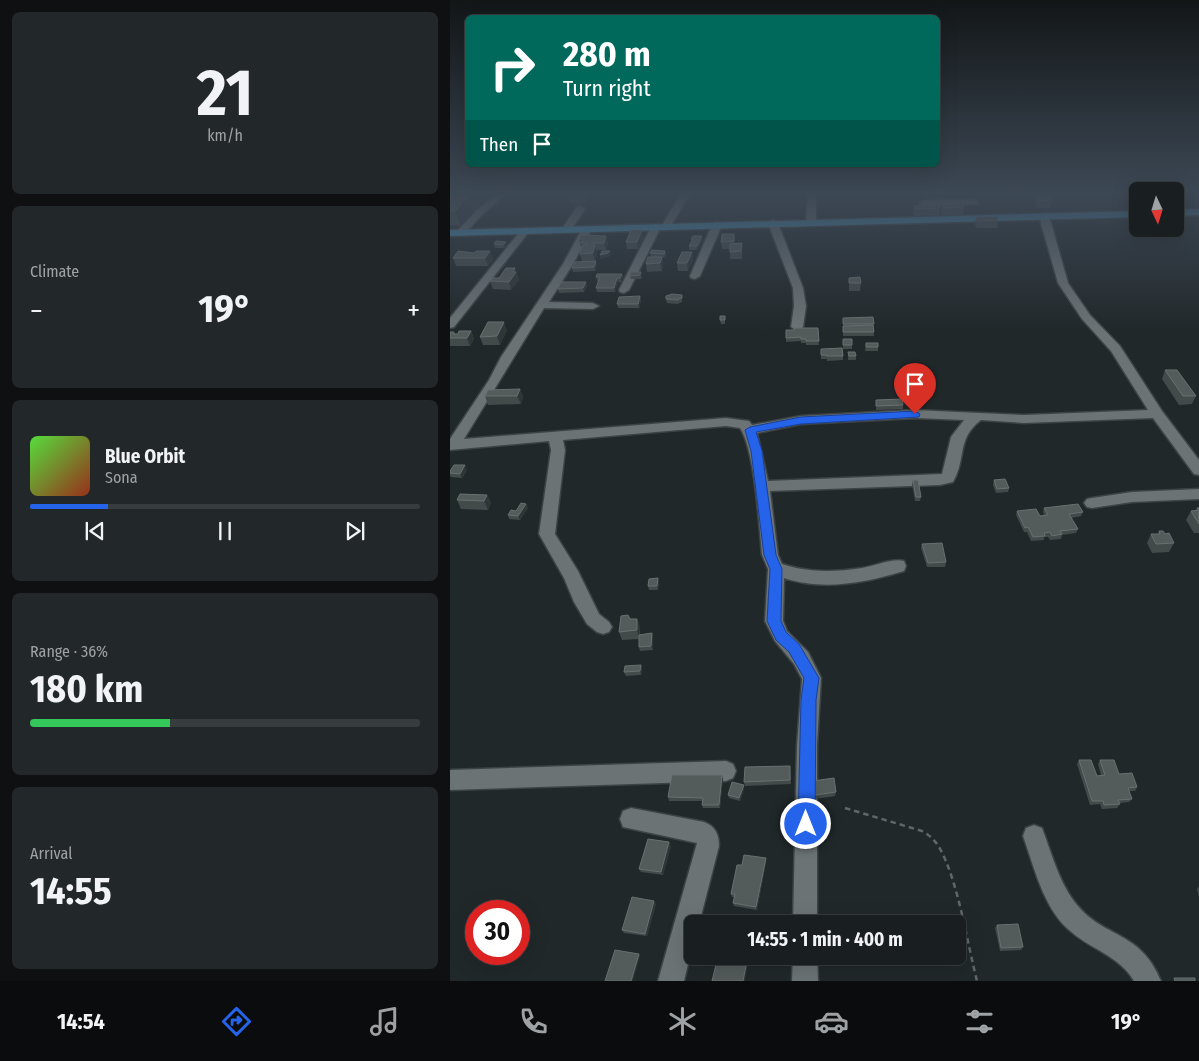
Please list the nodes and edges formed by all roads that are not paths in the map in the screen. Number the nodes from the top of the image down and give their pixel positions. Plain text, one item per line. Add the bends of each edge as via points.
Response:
1 (518, 240) edge
2 (581, 240) edge
3 (653, 240) edge
4 (711, 240) edge
5 (780, 240) edge
6 (1049, 240) edge
7 (695, 276) dead end
8 (624, 290) dead end
9 (541, 305) junction
10 (593, 306) dead end
11 (450, 325) edge
12 (797, 327) edge
13 (1157, 414) junction
14 (978, 416) junction
15 (750, 430) junction
16 (554, 438) junction
17 (452, 445) edge
18 (1199, 470) edge
19 (761, 486) junction
20 (1199, 494) edge
21 (1092, 503) dead end
22 (898, 566) dead end
23 (776, 569) junction
24 (603, 627) dead end
25 (726, 771) dead end
26 (450, 780) edge
27 (631, 819) dead end
28 (1034, 836) dead end
29 (805, 915) edge
30 (805, 965) edge
31 (671, 981) edge
32 (805, 981) edge
33 (1148, 981) edge

1 - 11 street
2 - 9 street
3 - 8 street
4 - 7 street
5 - 12 street via 798,288
6 - 13 street via 1063,283 1086,317 1116,349
9 - 10 street
9 - 17 street
13 - 14 street via 1024,419
13 - 18 street
14 - 15 street via 915,414 801,420
14 - 19 street via 958,434 954,466 948,478
15 - 16 street via 744,424 726,422
15 - 19 street
16 - 17 street
16 - 24 street via 558,450 547,534 593,619
19 - 23 street via 770,555
20 - 21 street via 1132,497
22 - 23 street via 874,573 818,578
23 - 29 street via 774,621 812,678 808,700
25 - 26 street
27 - 31 street via 704,833 708,839
28 - 33 street via 1058,896 1075,921 1124,950 1142,969
30 - 32 street

